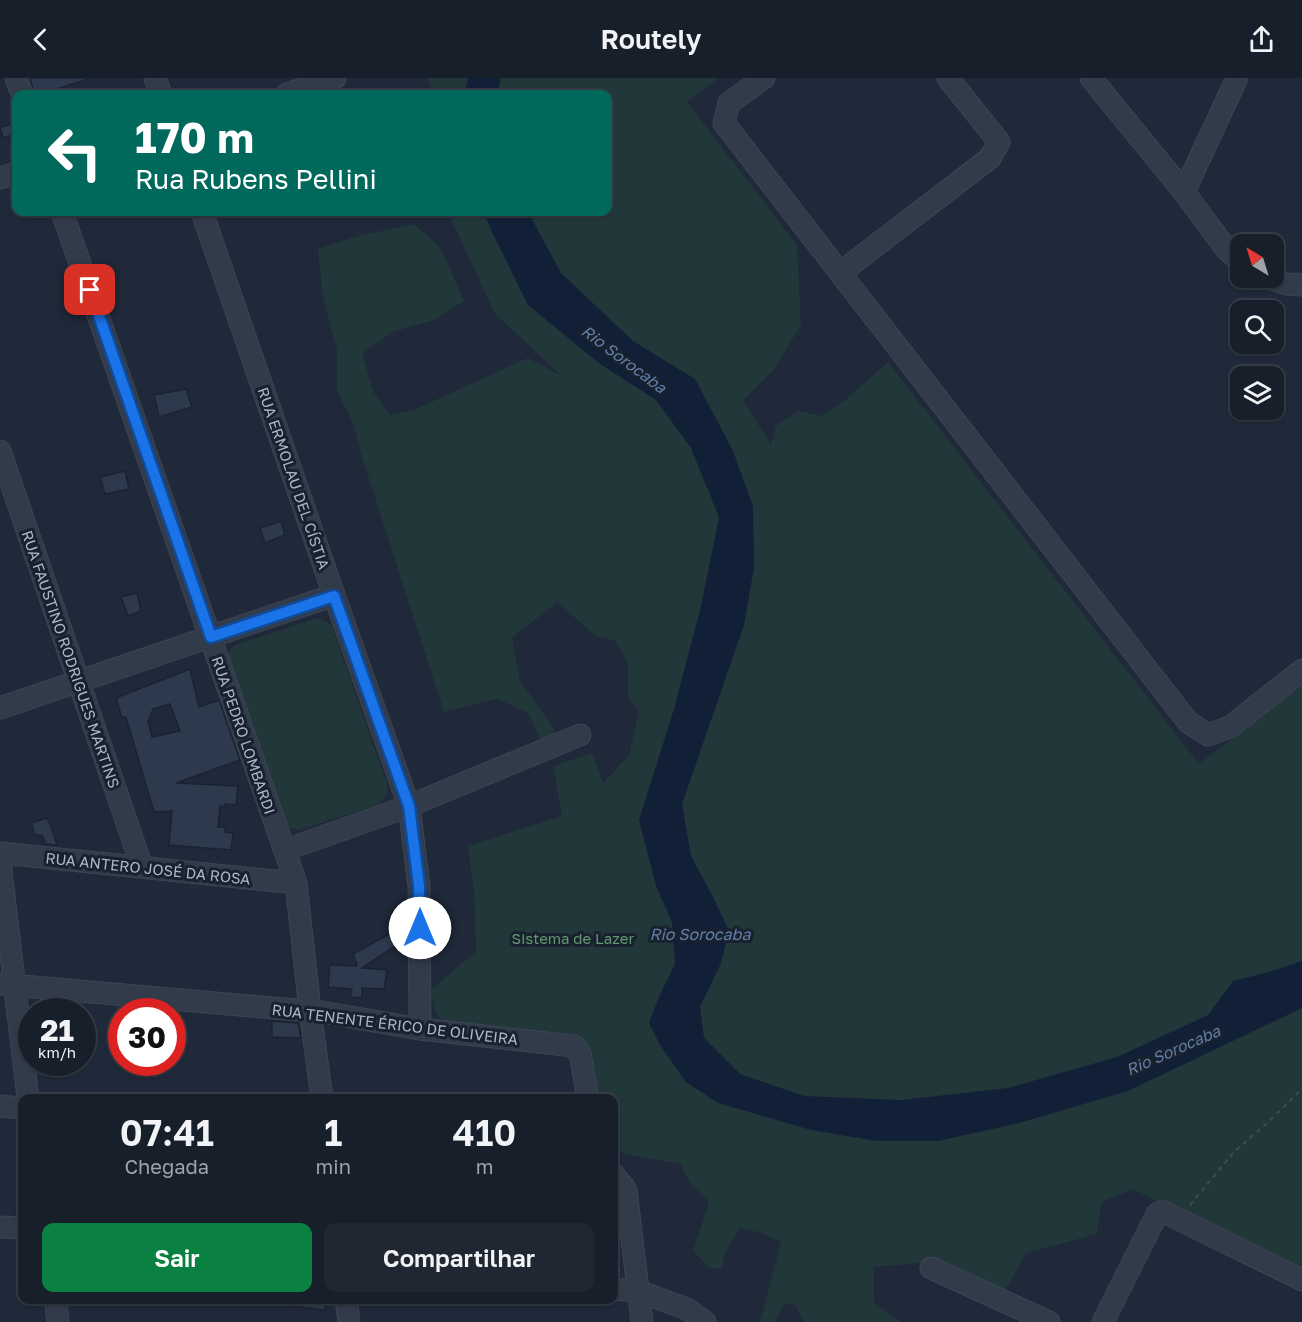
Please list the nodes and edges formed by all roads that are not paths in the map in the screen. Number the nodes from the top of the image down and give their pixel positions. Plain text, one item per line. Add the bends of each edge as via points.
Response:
1 (335, 78) edge
2 (764, 78) edge
3 (948, 78) edge
4 (1090, 78) edge
5 (1237, 78) edge
6 (299, 90) edge
7 (1184, 192) junction
8 (63, 216) edge
9 (203, 216) edge
10 (1230, 253) edge
11 (840, 273) junction
12 (1284, 283) edge
13 (1302, 285) edge
14 (0, 451) edge
15 (334, 596) junction
16 (211, 637) junction
17 (1302, 670) edge
18 (78, 681) junction
19 (0, 708) edge
20 (580, 735) dead end
21 (409, 806) junction
22 (285, 850) junction
23 (0, 853) edge
24 (0, 862) edge
25 (142, 867) junction
26 (296, 883) junction
27 (8, 984) edge
28 (309, 1010) junction
29 (420, 1029) junction
30 (27, 1094) edge
31 (321, 1094) edge
32 (587, 1094) edge
33 (0, 1106) edge
34 (18, 1108) edge
35 (618, 1180) edge
36 (0, 1227) edge
37 (18, 1228) edge
38 (931, 1268) dead end
39 (1302, 1280) edge
40 (618, 1290) edge
41 (638, 1292) junction
42 (56, 1304) edge
43 (347, 1304) edge
44 (58, 1322) edge
45 (349, 1322) edge
46 (642, 1322) edge
47 (705, 1322) edge
48 (1049, 1322) edge
49 (1102, 1322) edge

1 - 6 street
2 - 11 street via 729,103 724,123
3 - 11 street via 999,142 990,158
4 - 7 street
5 - 7 street
7 - 10 street
8 - 16 street, RUA PEDRO LOMBARDI
9 - 15 street, RUA ERMOLAU DEL CÍSTIA
11 - 17 street via 1188,722 1208,735 1230,727
12 - 13 street
14 - 18 street, RUA FAUSTINO RODRIGUES MARTINS
15 - 16 street
15 - 21 street, RUA ERMOLAU DEL CÍSTIA
16 - 18 street
16 - 22 street, RUA PEDRO LOMBARDI
18 - 19 street
18 - 25 street, RUA FAUSTINO RODRIGUES MARTINS
20 - 21 street
21 - 22 street
21 - 29 street, RUA ERMOLAU DEL CÍSTIA via 419,886
22 - 26 street, RUA PEDRO LOMBARDI
23 - 25 street, RUA ANTERO JOSÉ DA ROSA
24 - 27 street
25 - 26 street, RUA ANTERO JOSÉ DA ROSA
26 - 28 street, RUA PEDRO LOMBARDI
27 - 28 street, RUA TENENTE ÉRICO DE OLIVEIRA
27 - 30 street
28 - 29 street, RUA TENENTE ÉRICO DE OLIVEIRA
28 - 31 street, RUA PEDRO LOMBARDI
29 - 32 street, RUA TENENTE ÉRICO DE OLIVEIRA via 574,1046 580,1054
33 - 34 street
35 - 41 street via 626,1190
36 - 37 street
38 - 48 street
39 - 49 street via 1160,1212
40 - 41 street
41 - 46 street
41 - 47 street via 687,1309
42 - 44 street
43 - 45 street

